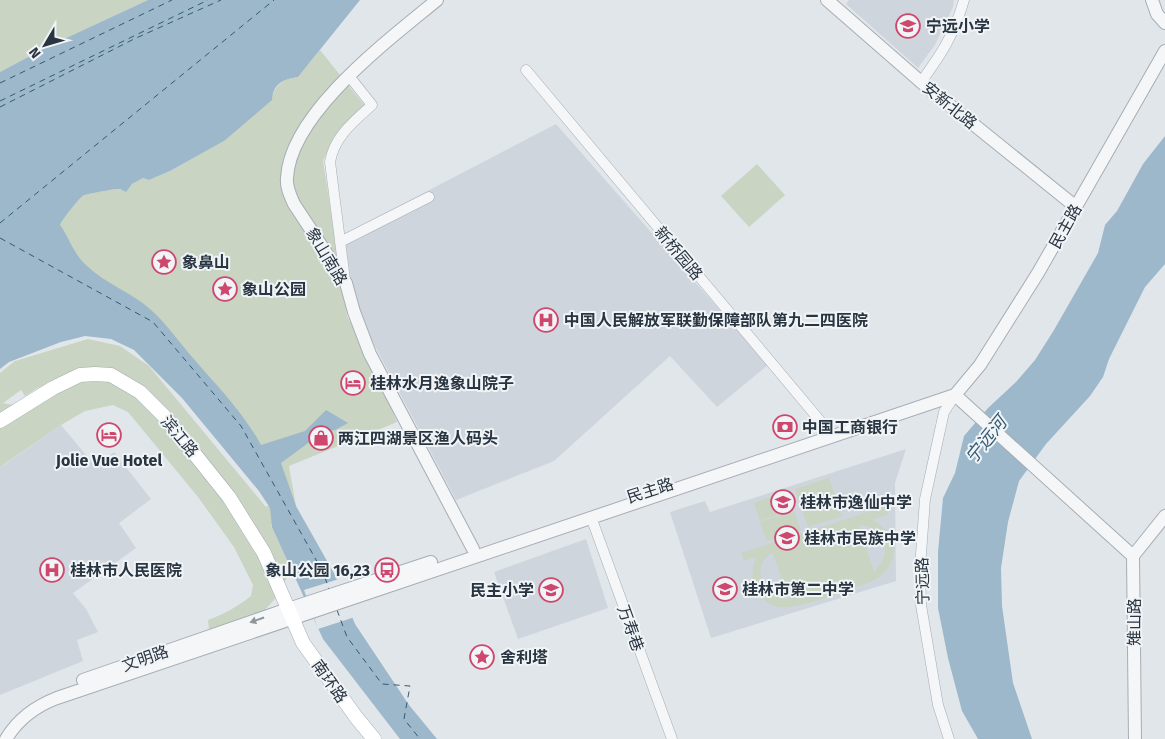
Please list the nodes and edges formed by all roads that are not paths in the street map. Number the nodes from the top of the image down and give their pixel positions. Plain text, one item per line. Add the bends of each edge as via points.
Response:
1 (437, 0) edge
2 (827, 0) edge
3 (964, 0) edge
4 (1152, 0) edge
5 (1165, 23) edge
6 (1165, 52) edge
7 (526, 70) dead end
8 (349, 76) junction
9 (921, 82) junction
10 (429, 197) dead end
11 (1076, 207) junction
12 (340, 242) junction
13 (346, 283) junction
14 (955, 395) junction
15 (0, 421) edge
16 (830, 433) junction
17 (1165, 516) edge
18 (590, 517) junction
19 (473, 549) junction
20 (1133, 556) junction
21 (349, 594) junction
22 (290, 614) junction
23 (0, 733) edge
24 (6, 739) edge
25 (374, 739) edge
26 (672, 739) edge
27 (949, 739) edge
28 (1135, 739) edge

1 - 8 street, 象山南路
2 - 9 street, 安新北路
3 - 9 street via 948,42
4 - 5 street via 1157,14
6 - 11 street, 民主路
7 - 16 street, 新桥园路
8 - 12 street via 372,105 346,129 331,156
8 - 13 street, 象山南路 via 309,121 293,152 286,178 294,204
9 - 11 street, 安新北路
10 - 12 street
11 - 14 street, 民主路 via 980,365
12 - 13 street
13 - 19 street, 象山南路 via 370,354
14 - 16 street, 民主路 via 918,402
14 - 20 street
14 - 27 street, 宁远路 via 944,412 925,499 920,568 923,614 938,705
15 - 22 main road, 滨江路 via 80,375 111,375 140,392 165,417 229,497 264,553
16 - 18 street, 民主路
16 - 19 street, 民主路
17 - 20 street
18 - 21 street, 民主路
18 - 26 street, 万寿巷
19 - 21 street, 民主路
20 - 28 street, 雉山路
21 - 22 street, 文明路
22 -> 23 street, 文明路 via 44,694 17,712
22 - 24 street, 文明路 via 47,702 22,718
22 - 25 main road, 南环路 via 316,662

